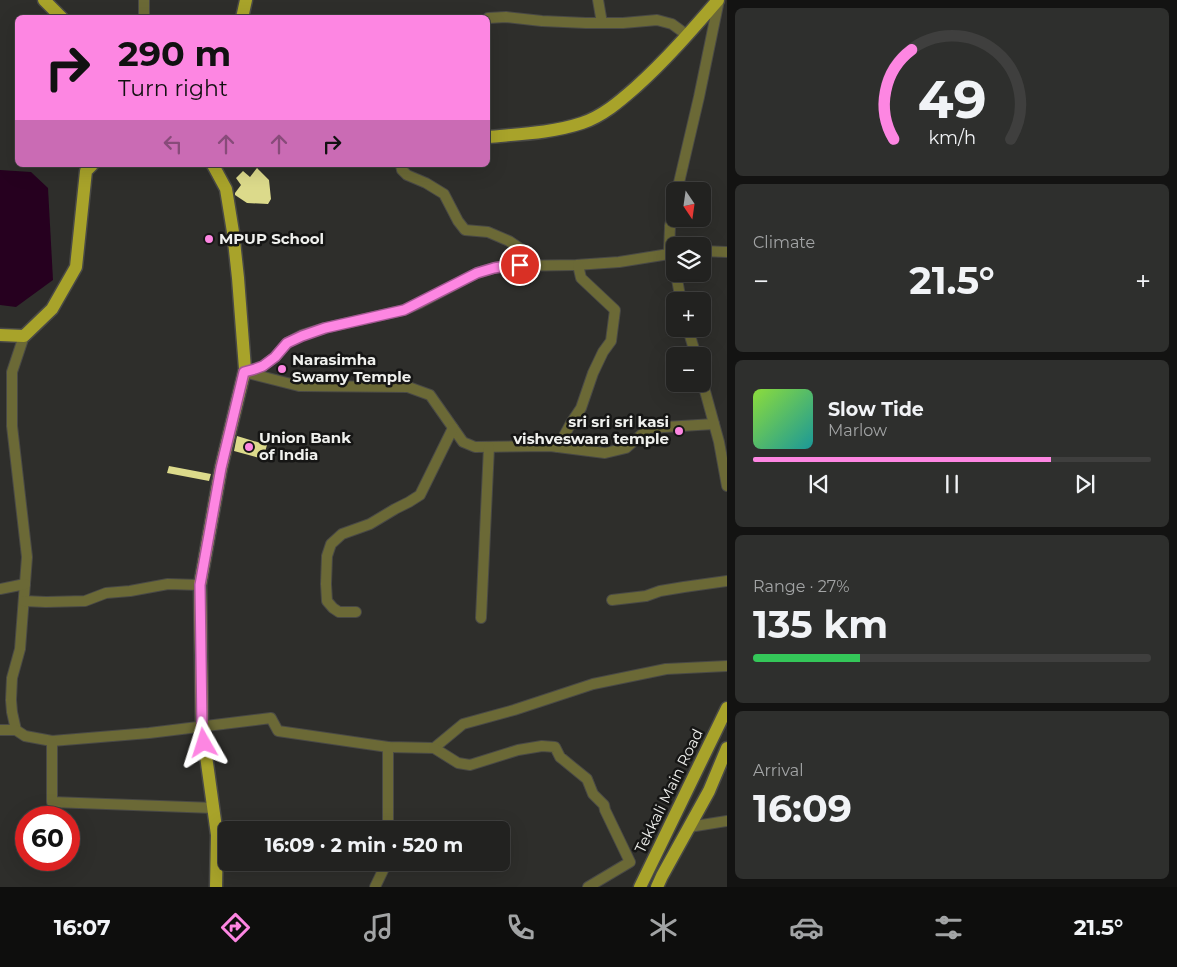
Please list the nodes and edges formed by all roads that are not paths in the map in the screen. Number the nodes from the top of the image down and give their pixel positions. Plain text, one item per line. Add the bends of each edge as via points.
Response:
1 (44, 0) edge
2 (144, 0) edge
3 (246, 0) edge
4 (598, 0) edge
5 (719, 0) edge
6 (59, 15) edge
7 (144, 15) edge
8 (243, 15) edge
9 (490, 18) edge
10 (602, 23) junction
11 (688, 35) junction
12 (490, 137) edge
13 (90, 167) edge
14 (214, 167) edge
15 (401, 167) edge
16 (679, 182) edge
17 (711, 251) edge
18 (727, 252) edge
19 (666, 254) edge
20 (534, 265) junction
21 (578, 265) junction
22 (0, 335) edge
23 (24, 336) junction
24 (244, 372) junction
25 (705, 392) edge
26 (714, 424) junction
27 (453, 428) junction
28 (489, 447) junction
29 (558, 447) junction
30 (727, 486) edge
31 (727, 582) edge
32 (25, 584) junction
33 (200, 585) junction
34 (0, 589) edge
35 (612, 600) dead end
36 (24, 601) junction
37 (356, 612) dead end
38 (481, 618) dead end
39 (727, 666) edge
40 (727, 708) edge
41 (202, 727) junction
42 (0, 730) edge
43 (16, 730) junction
44 (52, 742) junction
45 (388, 747) junction
46 (434, 748) junction
47 (727, 748) edge
48 (214, 808) junction
49 (388, 821) edge
50 (727, 821) edge
51 (689, 827) junction
52 (383, 871) edge
53 (216, 887) edge
54 (374, 887) edge
55 (588, 887) edge
56 (640, 887) edge
57 (657, 887) edge

1 - 6 main road
2 - 7 street
3 - 8 main road
4 - 10 street
5 - 11 main road
5 - 16 street
9 - 10 street
10 - 11 street via 657,20 672,24
11 - 12 main road via 649,75 596,117 557,128
13 - 23 main road via 86,172 76,267 52,309
14 - 24 main road via 226,190 229,206
15 - 20 street via 407,175 444,194 465,230 488,232 509,241 531,256
17 - 18 street
19 - 21 street
20 - 21 street
20 - 24 street via 506,266 477,273 404,310 302,336 287,343 263,366
21 - 29 street via 581,278 614,310 611,340 593,373 581,408
22 - 23 main road
23 - 32 street via 12,372 12,426 27,557
24 - 27 street via 299,386 408,387 430,395
24 - 33 main road via 221,468
25 - 26 street
26 - 29 street via 649,428 626,448 605,453
26 - 30 street
27 - 28 street via 463,442 475,447
27 - 37 street via 420,495 370,524 342,534 330,544 327,602 340,612
28 - 29 street
28 - 38 street
31 - 35 street via 684,586 646,596
32 - 34 street
32 - 36 street
33 - 36 street via 168,584 106,593 85,601
33 - 41 main road
36 - 43 street via 20,649 12,678 11,700
39 - 46 street via 666,669 593,684 463,724
40 - 56 main road, Tekkali Main Road
41 - 44 street
41 - 45 street via 271,718 278,730
41 - 48 main road
42 - 43 street
43 - 44 street via 25,736
44 - 48 street via 52,802
45 - 46 street
45 - 49 street
46 - 55 street via 458,763 470,765 518,750 555,747 560,757 587,779 593,794 604,805 630,862
47 - 51 main road
48 - 53 main road
50 - 51 street
51 - 57 main road
52 - 54 street

